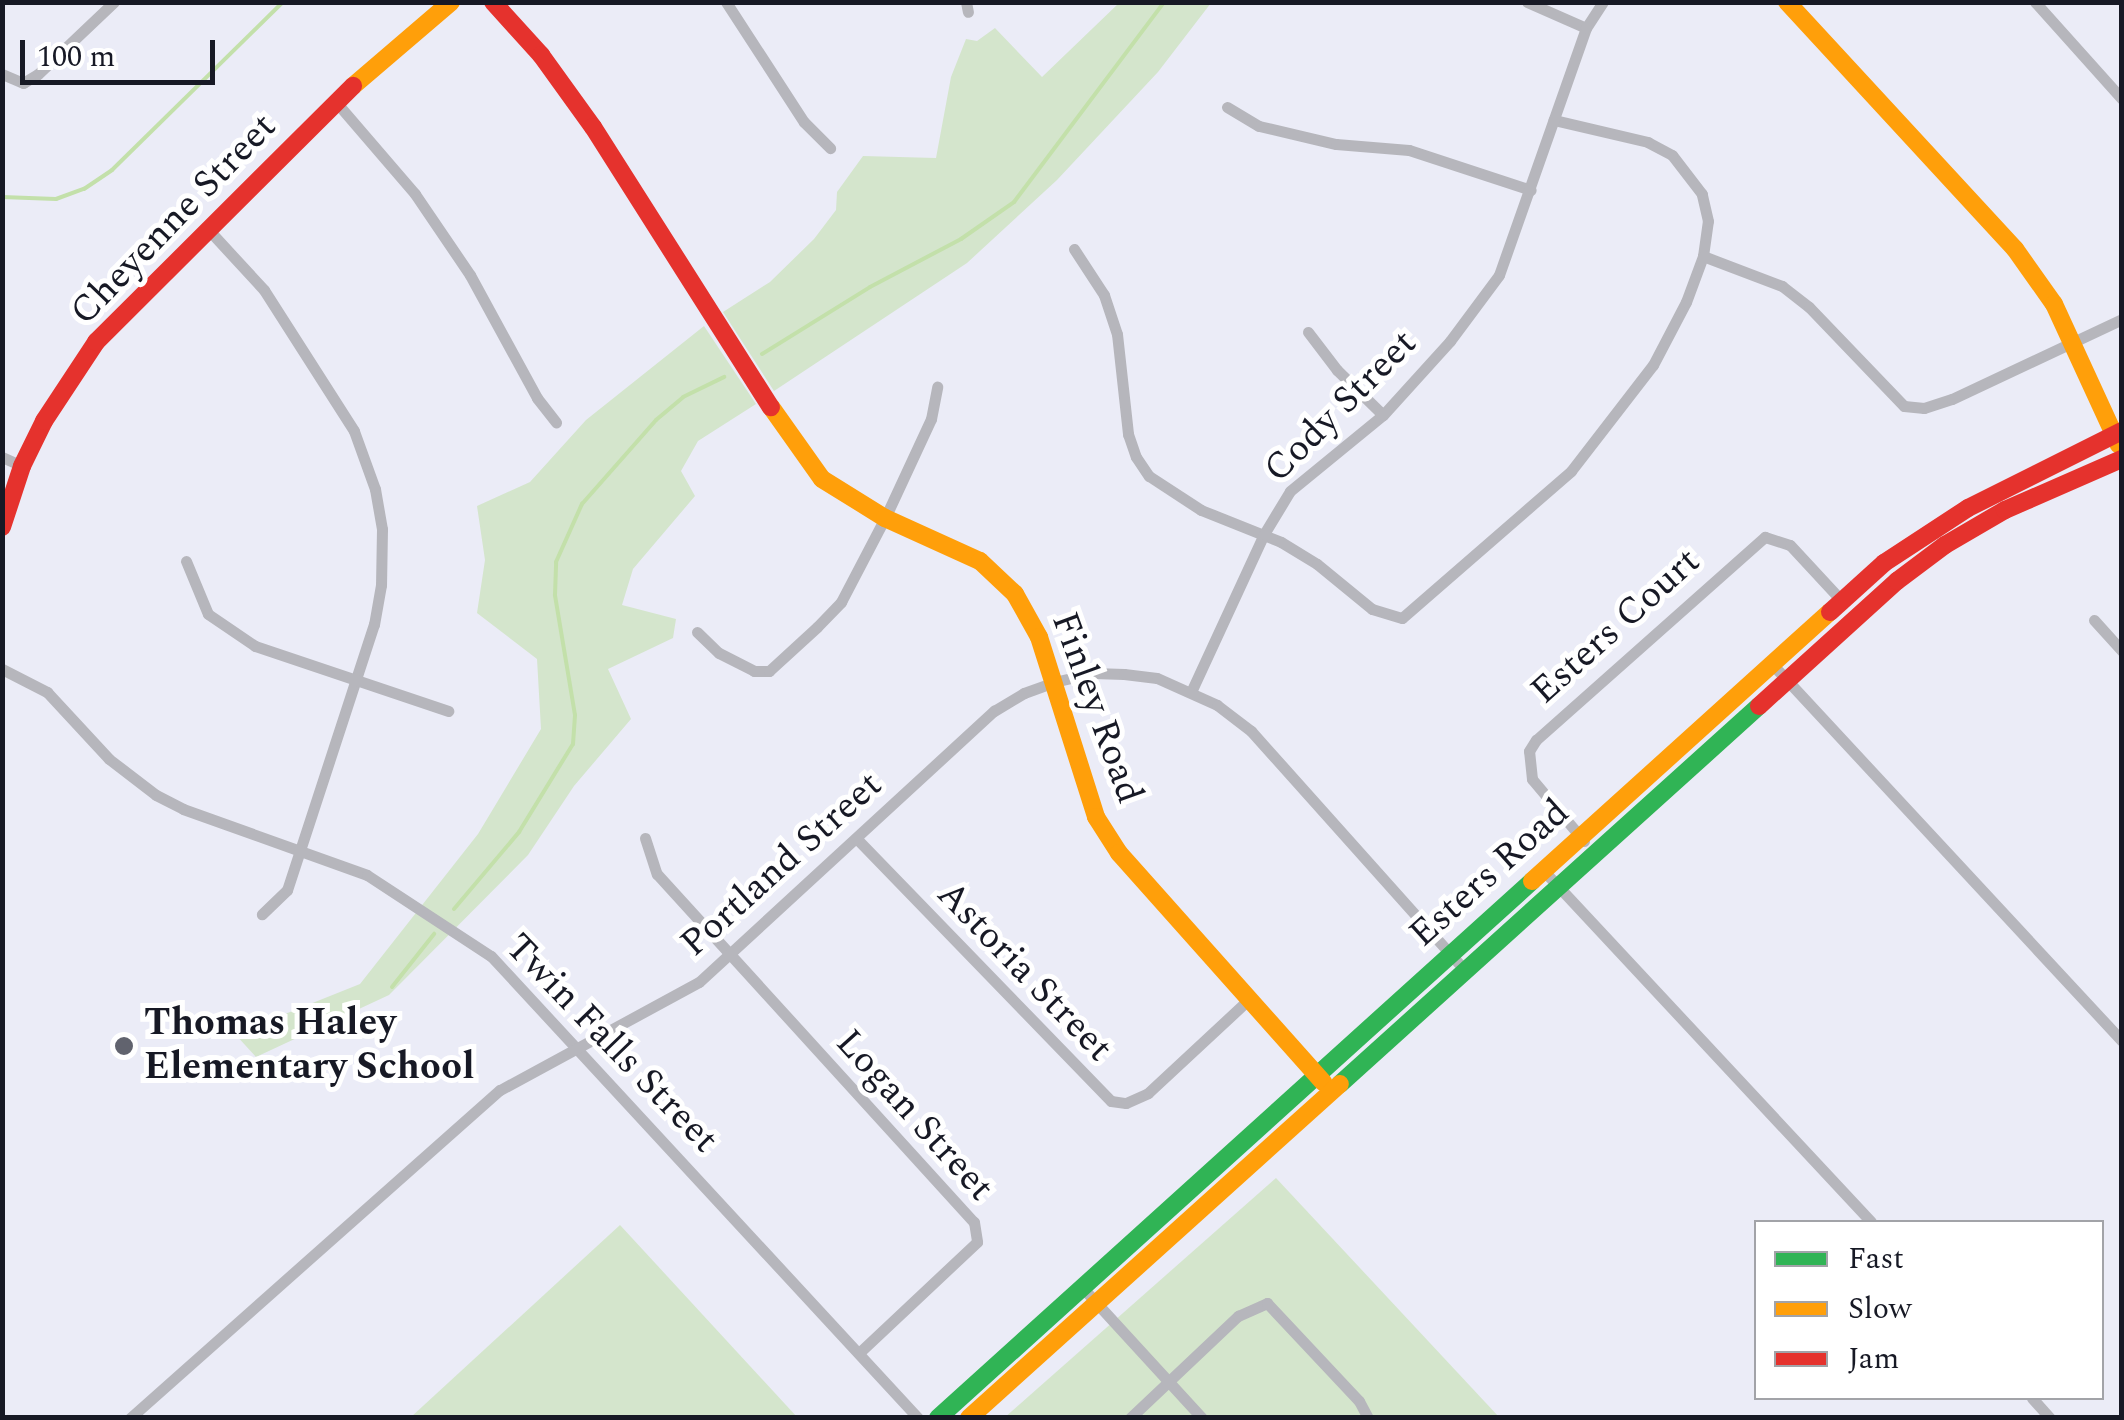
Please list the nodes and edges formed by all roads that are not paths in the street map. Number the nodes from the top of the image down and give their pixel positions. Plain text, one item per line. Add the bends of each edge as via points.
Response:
1 (114, 2) edge
2 (451, 2) edge
3 (493, 2) edge
4 (726, 2) edge
5 (1527, 2) edge
6 (1604, 2) edge
7 (1787, 2) edge
8 (2035, 2) edge
9 (1586, 28) junction
10 (2, 74) edge
11 (2122, 99) edge
12 (336, 102) junction
13 (1227, 107) dead end
14 (1554, 120) junction
15 (830, 148) dead end
16 (1531, 190) junction
17 (207, 228) junction
18 (1074, 249) dead end
19 (1704, 256) junction
20 (2122, 319) edge
21 (1308, 332) dead end
22 (2073, 344) junction
23 (936, 388) dead end
24 (1382, 415) junction
25 (556, 422) dead end
26 (2120, 434) edge
27 (2, 457) edge
28 (2121, 459) edge
29 (22, 466) junction
30 (885, 518) junction
31 (2, 527) edge
32 (1264, 534) junction
33 (186, 562) dead end
34 (1841, 600) junction
35 (2094, 620) dead end
36 (698, 632) dead end
37 (2122, 651) edge
38 (1772, 664) junction
39 (2, 668) edge
40 (1786, 680) junction
41 (353, 682) junction
42 (1054, 682) junction
43 (1191, 692) junction
44 (448, 711) dead end
45 (1580, 837) junction
46 (644, 838) dead end
47 (858, 839) junction
48 (298, 850) junction
49 (1594, 852) junction
50 (1543, 870) junction
51 (1557, 885) junction
52 (262, 914) dead end
53 (1450, 954) junction
54 (729, 957) junction
55 (1464, 969) junction
56 (1248, 999) junction
57 (2122, 1042) edge
58 (576, 1047) junction
59 (1316, 1075) junction
60 (1330, 1090) junction
61 (1869, 1220) edge
62 (1081, 1286) junction
63 (1097, 1304) junction
64 (859, 1353) junction
65 (1169, 1382) junction
66 (130, 1418) edge
67 (918, 1418) edge
68 (938, 1418) edge
69 (969, 1418) edge
70 (1130, 1418) edge
71 (1202, 1418) edge
72 (1368, 1418) edge

1 - 10 street via 38,74 23,83
2 - 12 main road, Cheyenne Street
3 - 30 main road, Finley Road via 594,127 792,441 822,479
4 - 15 street via 804,122
5 - 9 street
6 - 9 street, Cody Street
7 - 22 main road via 2016,249
8 - 11 street
9 - 14 street, Cody Street
12 - 17 main road, Cheyenne Street
12 - 25 street via 416,194
13 - 16 street via 1259,126 1336,144 1409,150
14 - 16 street, Cody Street
14 - 19 street via 1648,142 1672,156 1702,194 1708,222
16 - 24 street, Cody Street via 1499,275
17 - 29 main road, Cheyenne Street via 96,342
17 - 41 street via 284,319 354,431 375,489 380,585
18 - 32 street via 1104,296 1116,334 1136,458 1179,499
19 - 22 street via 1782,286 1809,306 1904,406 1952,399
19 - 32 street via 1633,395 1571,471 1402,618 1372,609 1317,564
20 - 22 street
21 - 24 street
22 - 26 main road
23 - 30 street via 932,420
24 - 32 street, Cody Street via 1290,491
26 - 28 main road
26 - 34 main road, Esters Road via 1939,526
27 - 29 street
28 - 40 main road, Esters Road via 2005,510 1945,545
29 - 31 main road, Cheyenne Street
30 - 36 street via 840,602 769,671 754,671 719,653
30 - 42 main road, Finley Road via 992,570 1026,610
32 - 43 street, Cody Street
33 - 41 street via 208,614 255,646
34 - 38 main road, Esters Road
34 - 45 street, Esters Court via 1790,545 1765,537 1550,727 1529,751 1532,780
35 - 37 street
38 - 40 street
38 - 45 main road, Esters Road
39 - 48 street, Twin Falls Street via 46,692 109,759 156,795
40 - 49 main road, Esters Road
40 - 57 street
41 - 44 street
41 - 48 street
42 - 43 street, Portland Street via 1124,674
42 - 47 street, Portland Street via 994,712
42 - 56 main road, Finley Road via 1096,817 1119,853
43 - 53 street, Portland Street via 1250,732
45 - 49 street, Esters Court
45 - 50 main road, Esters Road
46 - 54 street via 657,874
47 - 54 street, Portland Street
47 - 56 street, Astoria Street via 1110,1101 1126,1104 1148,1093
48 - 52 street via 287,890
48 - 58 street, Twin Falls Street via 367,875 492,956
49 - 51 main road, Esters Road
50 - 51 street
50 - 53 main road, Esters Road
51 - 55 main road, Esters Road
51 - 61 street
53 - 55 street, Portland Street
53 - 59 main road, Esters Road
54 - 58 street, Portland Street via 699,982
54 - 64 street, Logan Street via 979,1234
55 - 60 main road, Esters Road
56 - 59 main road, Finley Road
58 - 64 street, Twin Falls Street
58 - 66 street, Portland Street via 500,1090
59 - 60 main road, Finley Road
59 - 62 main road, Esters Road
60 - 63 main road, Esters Road
62 - 63 street
62 - 68 main road, Esters Road
63 - 65 street
63 - 69 main road, Esters Road
64 - 67 street, Twin Falls Street
65 - 70 street
65 - 71 street
65 - 72 street via 1238,1316 1267,1303

